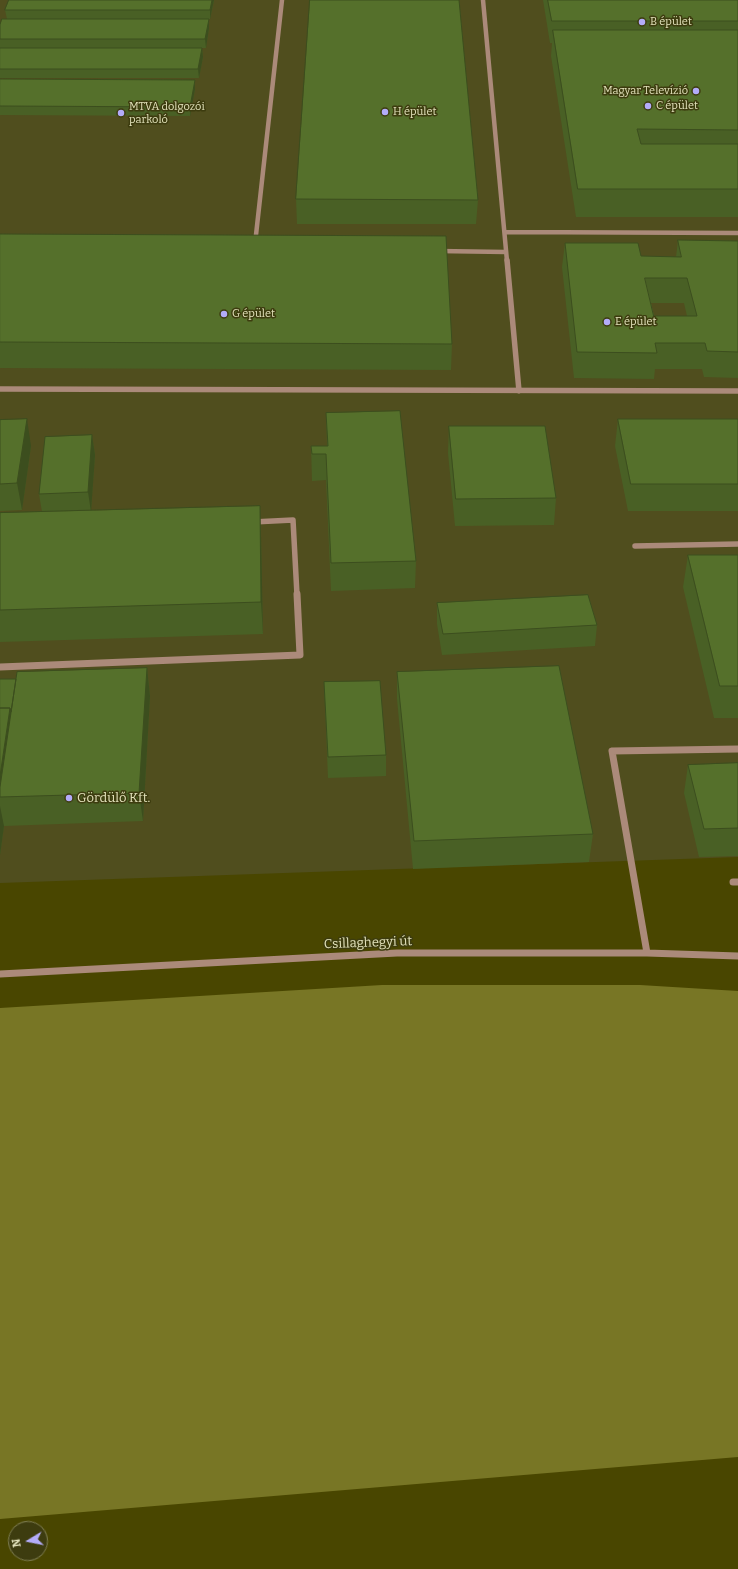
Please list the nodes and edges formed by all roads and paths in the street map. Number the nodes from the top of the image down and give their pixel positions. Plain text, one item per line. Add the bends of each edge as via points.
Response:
1 (282, 0) edge
2 (483, 0) edge
3 (505, 232) junction
4 (738, 233) edge
5 (255, 250) edge
6 (435, 251) edge
7 (506, 252) junction
8 (0, 389) edge
9 (519, 391) junction
10 (738, 391) edge
11 (246, 522) edge
12 (738, 544) edge
13 (635, 546) dead end
14 (0, 667) edge
15 (738, 749) edge
16 (647, 953) junction
17 (738, 956) edge
18 (0, 974) edge

1 - 5 street
2 - 3 street
3 - 4 street
3 - 7 street
6 - 7 street
7 - 9 street
8 - 9 street
9 - 10 street
11 - 14 street via 293,520 300,655
12 - 13 street
15 - 16 street via 612,751
16 - 17 street, Csillaghegyi út
16 - 18 street, Csillaghegyi út via 398,953

